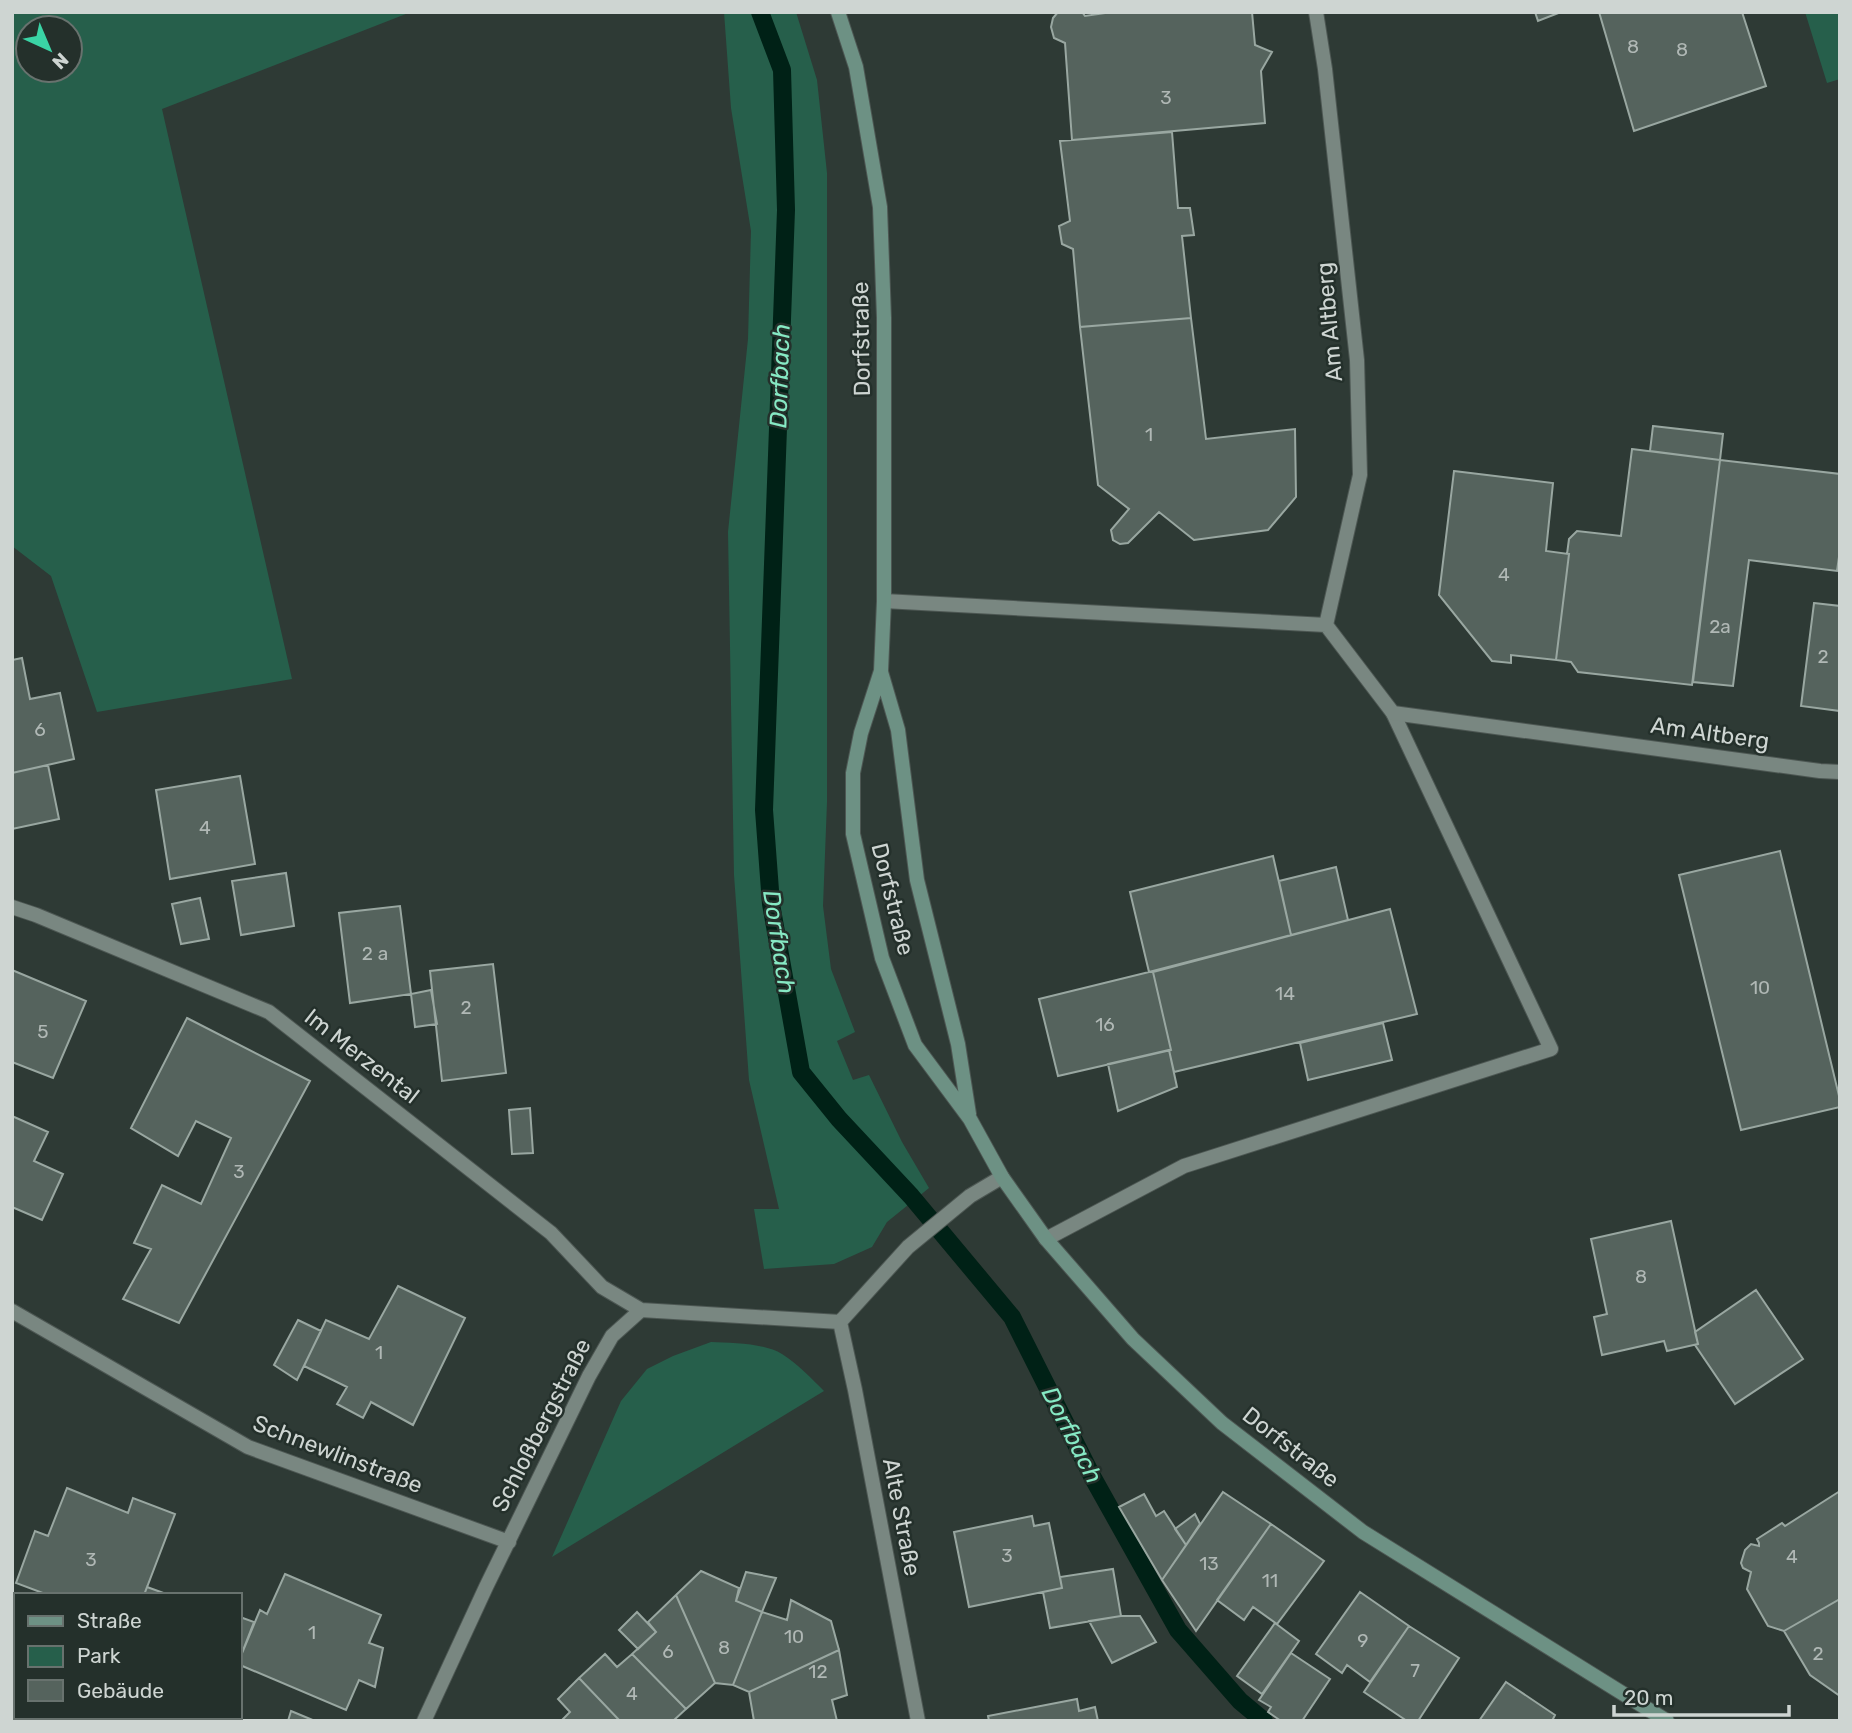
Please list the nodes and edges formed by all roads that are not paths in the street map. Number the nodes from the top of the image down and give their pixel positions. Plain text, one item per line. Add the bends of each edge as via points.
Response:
1 (838, 12) edge
2 (1316, 12) edge
3 (884, 601) junction
4 (1326, 625) junction
5 (881, 671) junction
6 (1393, 713) junction
7 (1840, 772) edge
8 (12, 907) edge
9 (970, 1119) junction
10 (1002, 1177) junction
11 (1046, 1239) junction
12 (641, 1310) junction
13 (12, 1311) edge
14 (840, 1322) junction
15 (509, 1542) junction
16 (424, 1721) edge
17 (918, 1721) edge
18 (1667, 1721) edge

1 - 3 main road, Dorfstraße via 856,67 880,207
2 - 4 street, Am Altberg via 1357,360 1360,475
3 - 4 street
3 - 5 main road, Dorfstraße
4 - 6 street
5 - 9 main road, Dorfstraße via 898,730 917,880 958,1044
5 - 9 main road, Dorfstraße via 853,774 853,834 882,958 915,1045
6 - 7 street, Am Altberg
6 - 11 street via 1551,1049 1184,1166
8 - 12 street, Im Merzental via 269,1012 551,1233 602,1286
9 - 10 main road, Dorfstraße
10 - 11 main road, Dorfstraße
10 - 14 street via 970,1196 908,1247
11 - 18 main road, Dorfstraße via 1133,1339 1222,1423 1363,1532
12 - 14 street
12 - 15 street, Schloßbergstraße via 612,1336 589,1376
13 - 15 street, Schnewlinstraße via 248,1447
14 - 17 street, Alte Straße
15 - 16 street, Schloßbergstraße

